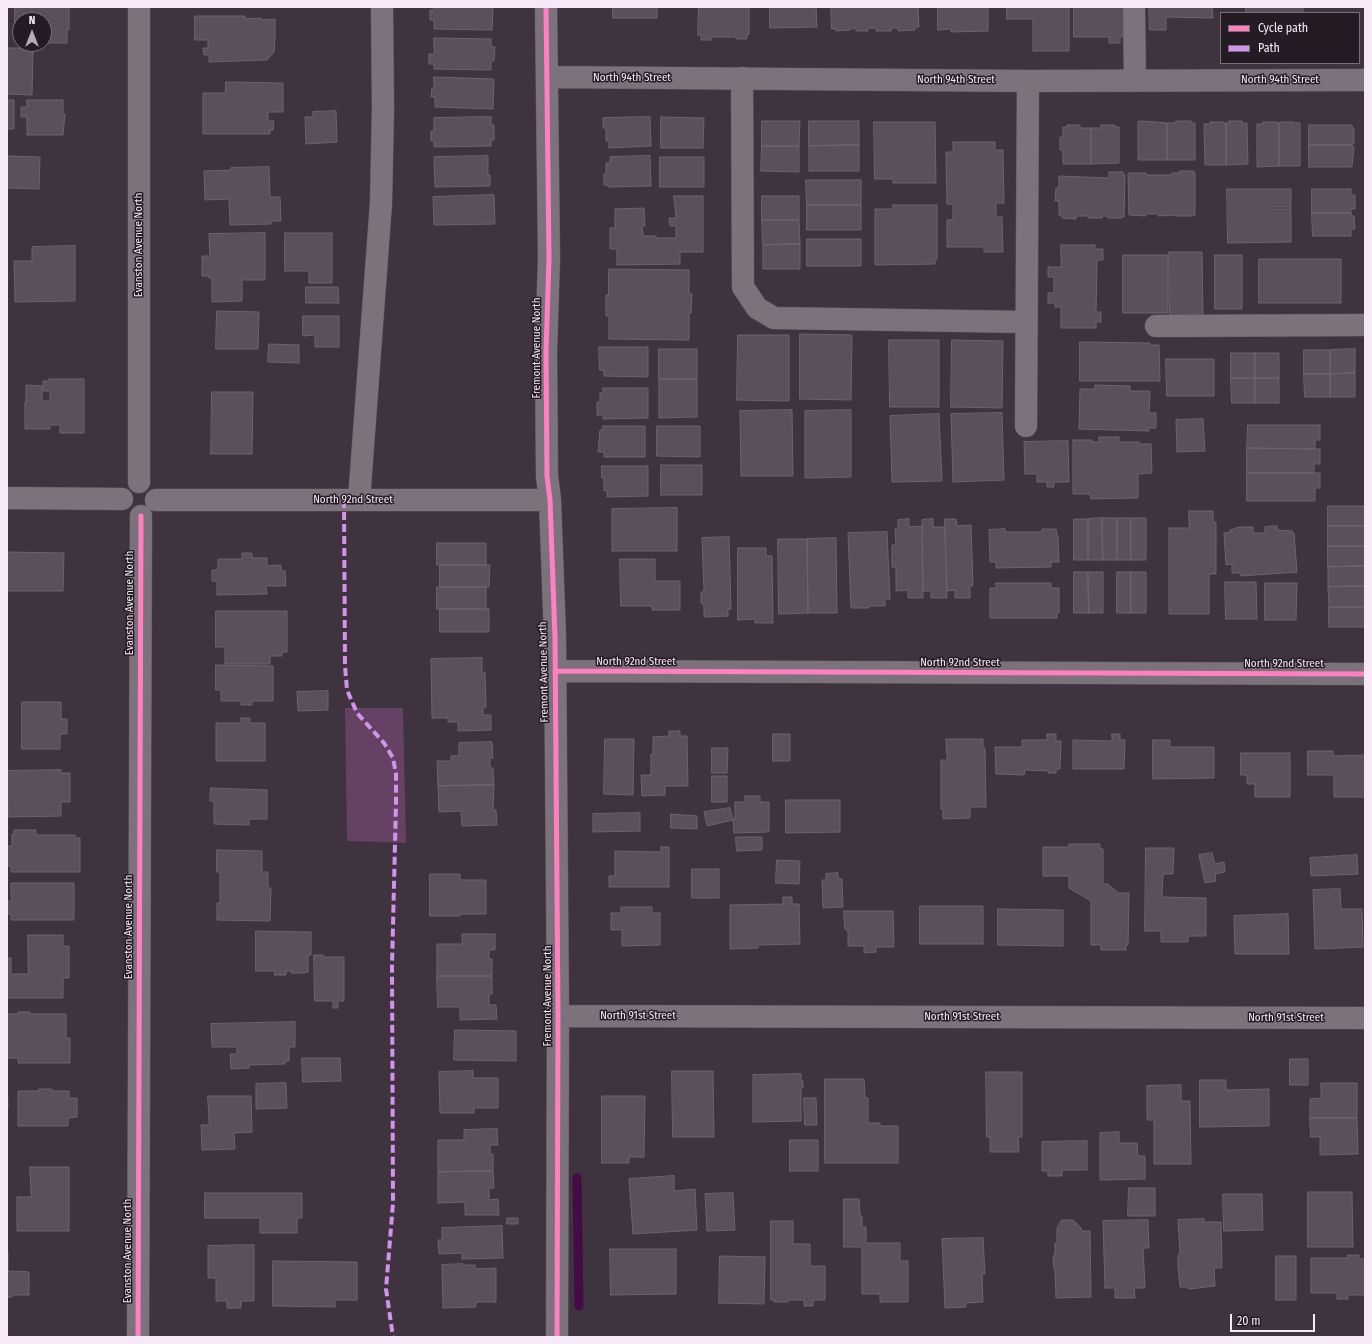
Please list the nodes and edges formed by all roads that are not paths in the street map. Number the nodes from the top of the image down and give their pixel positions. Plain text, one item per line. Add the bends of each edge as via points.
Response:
1 (139, 7) edge
2 (382, 7) edge
3 (546, 7) edge
4 (1134, 7) edge
5 (548, 77) junction
6 (742, 78) junction
7 (1365, 80) edge
8 (1028, 81) junction
9 (1135, 81) junction
10 (1026, 322) junction
11 (1365, 325) edge
12 (1156, 326) dead end
13 (1026, 426) dead end
14 (139, 482) junction
15 (7, 498) edge
16 (122, 499) junction
17 (156, 500) junction
18 (359, 500) junction
19 (550, 500) junction
20 (141, 516) junction
21 (555, 671) junction
22 (1365, 674) edge
23 (558, 1016) junction
24 (1365, 1018) edge
25 (138, 1337) edge
26 (556, 1337) edge

1 - 14 street, Evanston Avenue North
2 - 18 street via 381,203
3 - 5 street, Fremont Avenue North
4 - 9 street
5 - 6 street, North 94th Street
5 - 19 street, Fremont Avenue North via 546,352 547,476
6 - 8 street, North 94th Street
6 - 10 street via 743,286 757,308 774,318
7 - 9 street, North 94th Street
8 - 9 street, North 94th Street
8 - 10 street
10 - 13 street
11 - 12 street
14 - 16 street via 127,487
14 - 17 street via 152,489
15 - 16 street
16 - 20 street via 127,512
17 - 18 street, North 92nd Street
17 - 20 street via 151,511
18 - 19 street, North 92nd Street
19 - 21 street, Fremont Avenue North
20 - 25 street, Evanston Avenue North
21 - 22 street, North 92nd Street
21 - 23 street, Fremont Avenue North
23 - 24 street, North 91st Street
23 - 26 street, Fremont Avenue North

